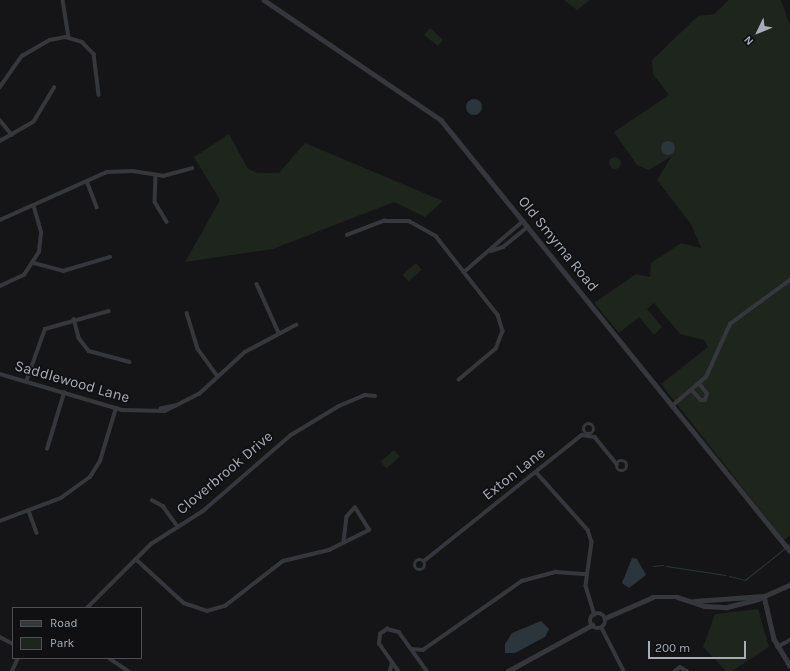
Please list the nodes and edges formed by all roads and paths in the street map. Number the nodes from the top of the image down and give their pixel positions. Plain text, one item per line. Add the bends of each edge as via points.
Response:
1 (62, 0) edge
2 (264, 0) edge
3 (69, 37) junction
4 (0, 87) edge
5 (54, 88) dead end
6 (99, 94) dead end
7 (0, 120) edge
8 (12, 135) junction
9 (0, 141) edge
10 (192, 168) dead end
11 (156, 176) junction
12 (87, 181) junction
13 (97, 207) dead end
14 (34, 208) junction
15 (0, 220) edge
16 (167, 222) dead end
17 (523, 222) junction
18 (528, 227) junction
19 (347, 235) dead end
20 (490, 251) junction
21 (110, 257) dead end
22 (34, 263) junction
23 (464, 272) junction
24 (790, 280) edge
25 (257, 284) dead end
26 (0, 286) edge
27 (109, 311) dead end
28 (187, 313) dead end
29 (74, 319) junction
30 (296, 325) dead end
31 (279, 333) junction
32 (130, 362) dead end
33 (0, 374) edge
34 (218, 377) junction
35 (459, 380) dead end
36 (26, 382) junction
37 (699, 384) junction
38 (692, 390) junction
39 (64, 393) junction
40 (375, 396) dead end
41 (673, 405) junction
42 (116, 408) junction
43 (47, 450) dead end
44 (617, 464) dead end
45 (536, 472) junction
46 (152, 500) dead end
47 (29, 511) junction
48 (0, 521) edge
49 (178, 527) junction
50 (37, 533) dead end
51 (344, 541) junction
52 (788, 548) edge
53 (136, 559) junction
54 (424, 561) dead end
55 (586, 574) junction
56 (790, 585) edge
57 (764, 596) junction
58 (88, 607) edge
59 (595, 615) junction
60 (605, 618) junction
61 (592, 624) junction
62 (602, 628) junction
63 (0, 637) edge
64 (790, 640) edge
65 (12, 643) edge
66 (777, 647) junction
67 (411, 649) junction
68 (423, 650) junction
69 (18, 659) edge
70 (110, 659) edge
71 (420, 661) junction
72 (392, 663) junction
73 (790, 666) edge
74 (12, 671) edge
75 (128, 671) edge
76 (390, 671) edge
77 (398, 671) edge
78 (427, 671) edge
79 (508, 671) edge
80 (624, 671) edge
81 (675, 671) edge
82 (686, 671) edge

1 - 3 street
2 - 17 street, Old Smyrna Road via 433,113
3 - 4 street via 53,39 22,56
3 - 6 street via 86,45 95,57
5 - 8 street via 34,121
7 - 8 street
8 - 9 street
10 - 11 street
11 - 12 street via 127,171 107,172
11 - 16 street via 155,200
12 - 13 street
12 - 14 street
14 - 15 street
14 - 22 street via 42,235
17 - 18 street, Old Smyrna Road
17 - 20 street
18 - 20 street via 503,247
18 - 41 street, Old Smyrna Road
19 - 23 street via 384,221 409,221 436,236
20 - 23 street
21 - 22 street via 63,271
22 - 26 street via 21,277
23 - 35 street via 498,315 503,331 496,349
24 - 37 street via 726,329 709,372
25 - 31 street
27 - 29 street
28 - 34 street via 198,349
29 - 32 street via 79,338 89,352
29 - 36 street via 52,325 42,333
30 - 31 street, Saddlewood Lane
31 - 34 street, Saddlewood Lane via 245,352
33 - 36 street, Saddlewood Lane
34 - 42 street, Saddlewood Lane via 193,398 175,406 139,412
36 - 39 street, Saddlewood Lane
37 - 38 street
37 - 38 street via 706,394 705,400 701,400
38 - 41 street
39 - 42 street, Saddlewood Lane
39 - 43 street
40 - 49 street, Cloverbrook Drive via 358,398 305,425 203,511
41 - 52 street, Old Smyrna Road
42 - 47 street via 94,473 72,493
44 - 45 street, Exton Lane via 596,438 582,435
45 - 54 street, Exton Lane
45 - 55 street via 588,530 592,542
46 - 49 street via 164,506
47 - 48 street
47 - 50 street
49 - 53 street, Cloverbrook Drive via 153,542
51 - 51 street via 370,529 355,508 347,517
51 - 53 street via 329,550 283,561 225,606 207,611 184,603
53 - 58 street, Cloverbrook Drive
55 - 59 street via 588,599
55 - 68 street via 549,573 522,581
56 - 57 street
57 - 60 street via 727,607 653,597
57 - 66 street
59 - 60 street
59 - 61 street
60 - 62 street
61 - 62 street
61 - 79 street
62 - 80 street
63 - 65 street
64 - 66 street
66 - 73 street
67 - 68 street
67 - 71 street
67 - 72 street via 396,630 383,631 379,644
68 - 71 street
69 - 74 street
70 - 75 street
71 - 78 street
72 - 76 street
72 - 77 street
81 - 82 street via 682,667

